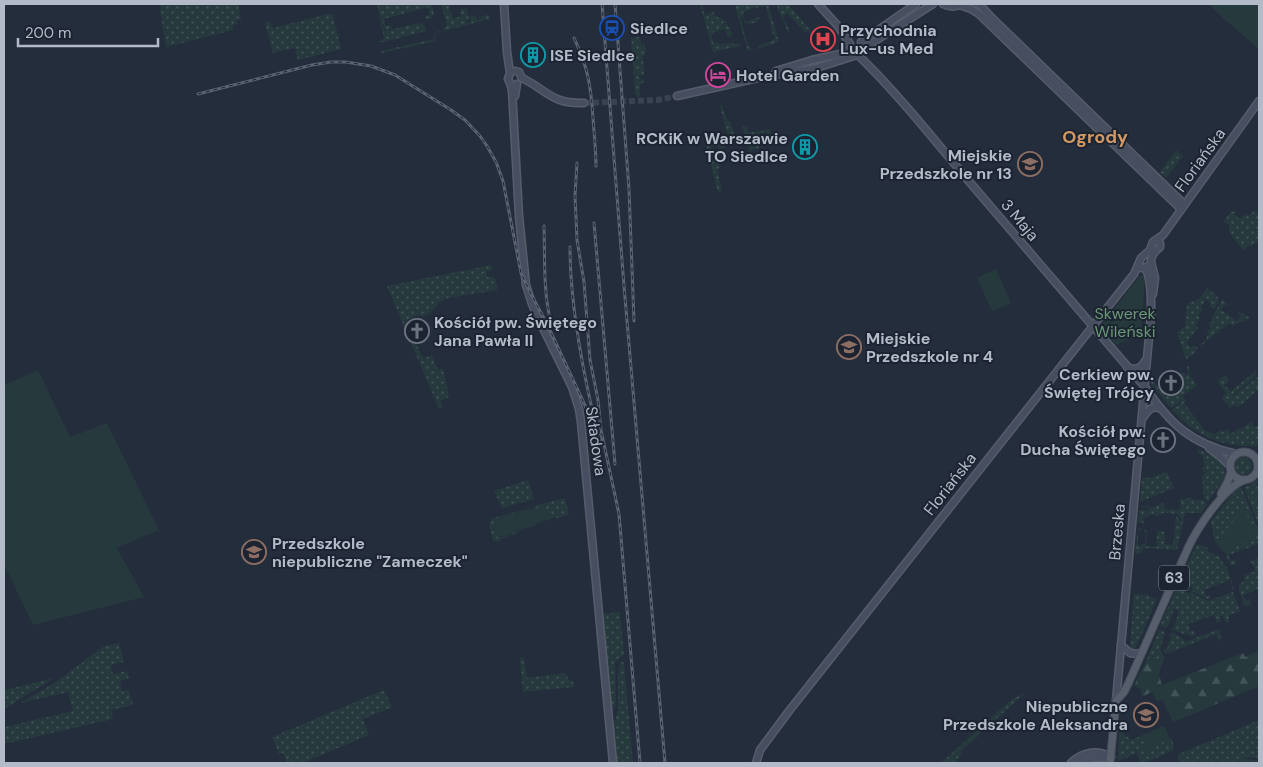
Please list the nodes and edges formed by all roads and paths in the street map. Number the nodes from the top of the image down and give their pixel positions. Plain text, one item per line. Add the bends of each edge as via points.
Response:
1 (504, 4) edge
2 (818, 4) edge
3 (916, 4) edge
4 (933, 4) edge
5 (943, 4) edge
6 (979, 4) edge
7 (962, 5) edge
8 (857, 49) junction
9 (513, 72) junction
10 (517, 82) junction
11 (677, 96) tunnel mouth
12 (1259, 101) edge
13 (584, 103) tunnel mouth
14 (1183, 207) junction
15 (1158, 241) junction
16 (1151, 262) junction
17 (1142, 267) junction
18 (1151, 303) junction
19 (1092, 326) junction
20 (1146, 357) junction
21 (1127, 367) junction
22 (1144, 387) junction
23 (1161, 409) junction
24 (1141, 420) junction
25 (1204, 444) junction
26 (1236, 454) junction
27 (1256, 454) edge
28 (1258, 466) edge
29 (1230, 469) junction
30 (1244, 480) junction
31 (1213, 508) junction
32 (1121, 644) junction
33 (1142, 652) junction
34 (1116, 701) junction
35 (1111, 760) edge
36 (613, 763) edge
37 (756, 763) edge
38 (1072, 763) edge

1 - 9 street, Składowa via 506,52
2 - 8 street, 3 Maja
3 - 8 street
4 - 8 street
5 - 7 street
6 - 14 street
7 - 14 street via 979,14
8 - 11 street via 762,77
8 - 19 street, 3 Maja
9 - 10 street via 520,74
9 - 10 street, Składowa via 508,79
10 - 13 street via 536,87 556,100
10 - 36 street, Składowa via 513,102 526,285 579,408
12 - 14 street, Floriańska
14 - 15 street, Floriańska
15 - 16 street, Floriańska via 1160,246
15 - 17 street via 1153,242 1140,258
16 - 17 street
16 - 18 street, Brzeska via 1155,282
17 - 18 street, Brzeska via 1148,272
17 - 19 street, Floriańska
18 - 20 street, Brzeska
19 - 21 street, 3 Maja
19 - 37 street, Floriańska via 789,711 760,750
20 - 21 street via 1139,368
20 - 22 street, Brzeska
21 - 22 street, 3 Maja
22 - 23 street, 3 Maja
22 - 24 street, Brzeska
23 - 24 street via 1149,409
23 - 25 street, 3 Maja via 1178,428
24 - 32 street, Brzeska
25 - 26 street
25 - 29 street
26 - 27 main road, 63
26 - 29 main road, 63 via 1231,459
27 - 28 main road, 63
28 - 30 main road, 63 via 1251,477
29 - 30 main road via 1236,478
29 - 31 main road, 63 via 1228,481
30 - 31 main road, 63 via 1233,486
31 - 33 main road, 63 via 1188,548
32 - 33 street via 1130,653
32 - 34 street, Brzeska
33 - 34 main road, 63 via 1124,692
34 - 35 main road, Brzeska / 63
35 - 38 street via 1101,753 1089,753

